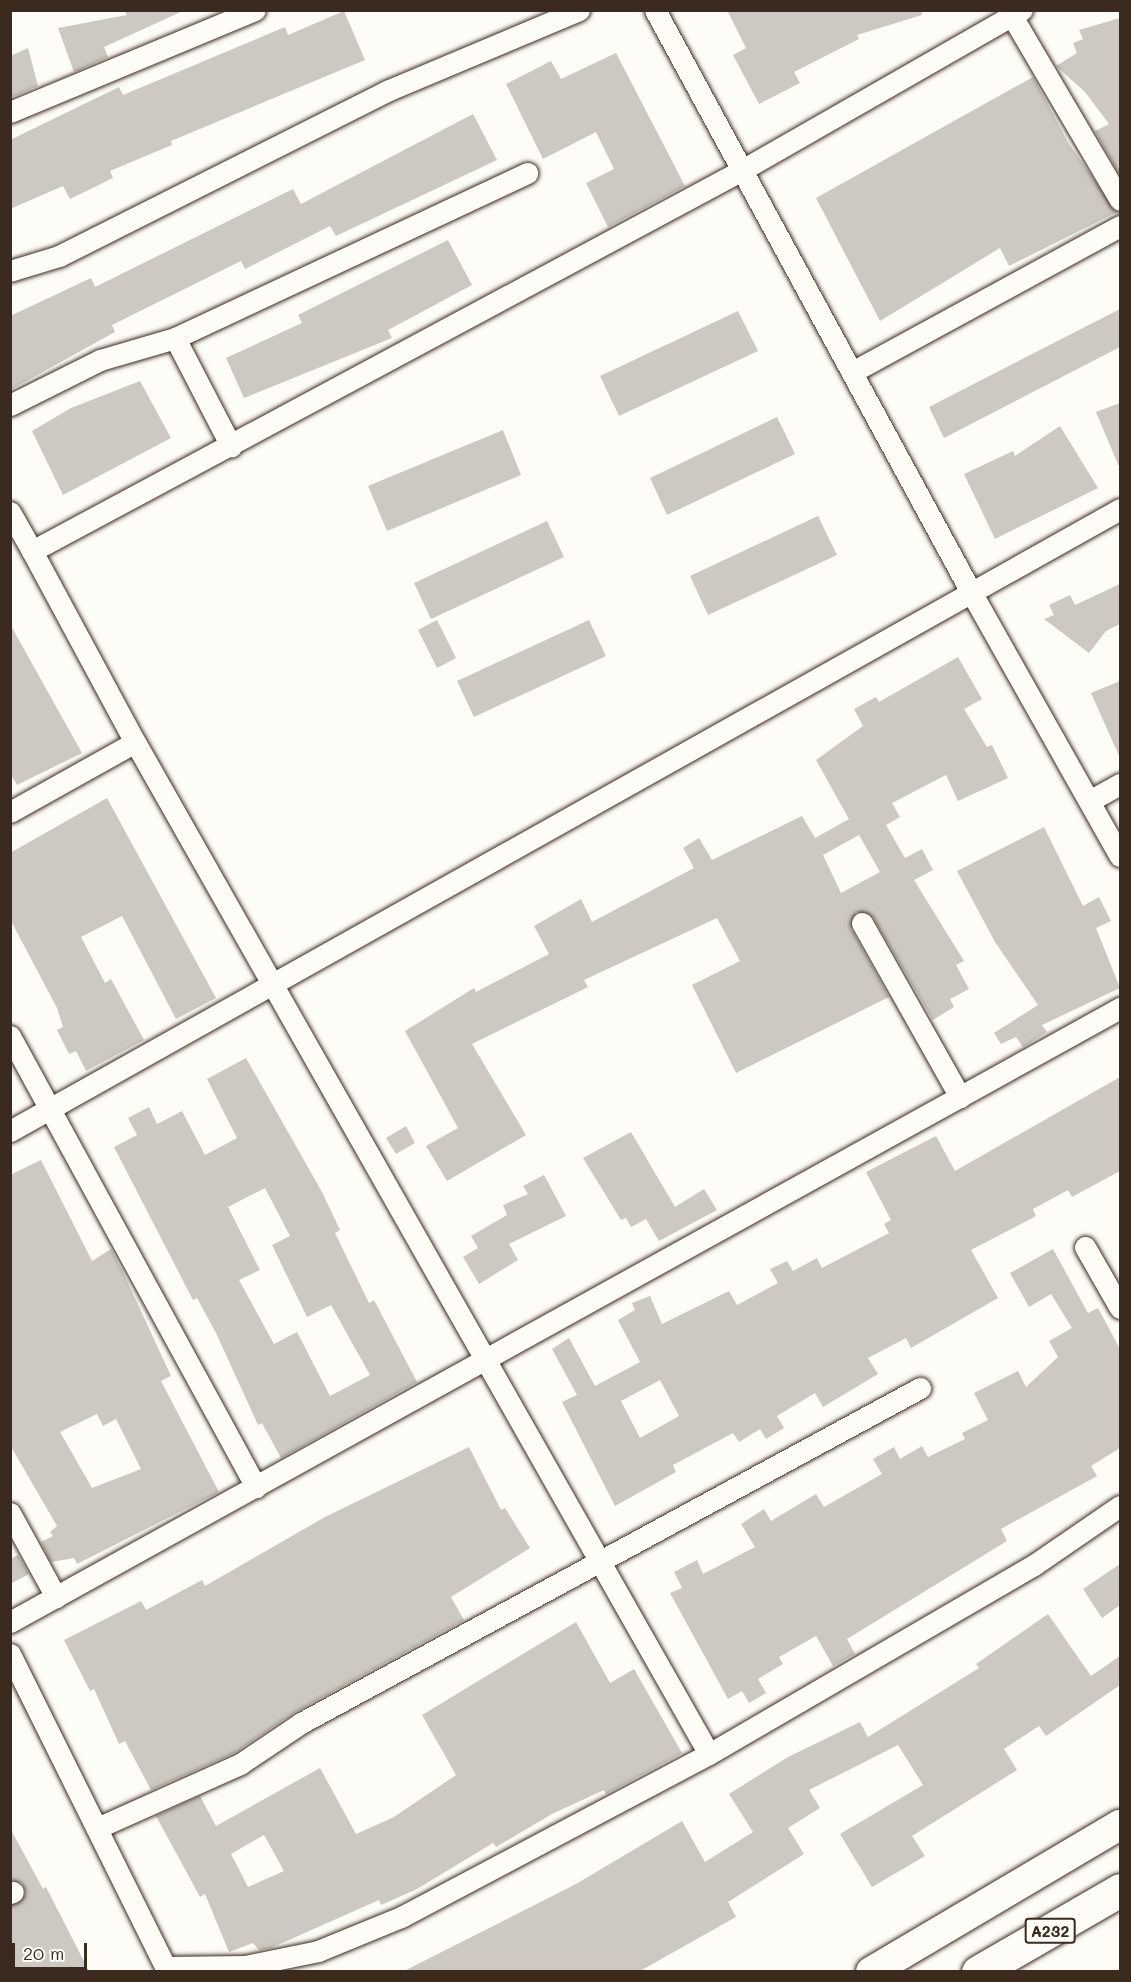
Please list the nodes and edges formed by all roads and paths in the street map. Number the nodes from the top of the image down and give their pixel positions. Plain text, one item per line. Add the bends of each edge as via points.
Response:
1 (255, 10) edge
2 (579, 10) edge
3 (655, 10) edge
4 (1017, 13) edge
5 (10, 112) edge
6 (744, 168) junction
7 (527, 173) dead end
8 (1120, 200) edge
9 (1120, 226) edge
10 (10, 271) edge
11 (175, 338) junction
12 (854, 371) junction
13 (10, 405) edge
14 (231, 446) junction
15 (1120, 509) edge
16 (10, 512) edge
17 (32, 550) junction
18 (971, 592) junction
19 (135, 742) junction
20 (1120, 784) edge
21 (1091, 800) junction
22 (10, 812) edge
23 (1120, 856) edge
24 (862, 923) dead end
25 (272, 984) junction
26 (1120, 1008) edge
27 (10, 1036) edge
28 (960, 1097) junction
29 (51, 1110) junction
30 (10, 1131) edge
31 (1085, 1247) dead end
32 (1120, 1308) edge
33 (484, 1360) junction
34 (920, 1388) dead end
35 (256, 1487) junction
36 (1120, 1506) edge
37 (10, 1513) edge
38 (600, 1561) junction
39 (56, 1597) junction
40 (10, 1622) edge
41 (10, 1654) edge
42 (709, 1754) junction
43 (1120, 1825) edge
44 (97, 1828) junction
45 (1120, 1890) edge
46 (166, 1969) edge
47 (871, 1971) edge
48 (978, 1971) edge

1 - 5 street
2 - 10 street via 389,90 59,256
3 - 6 street
4 - 6 street
4 - 8 street
6 - 12 street
6 - 14 street
7 - 11 street
9 - 12 street
11 - 13 street via 100,360
11 - 14 street
12 - 18 street
14 - 17 street
15 - 18 street
16 - 17 street
17 - 19 street
18 - 21 street
18 - 25 street
19 - 22 street
19 - 25 street
20 - 21 street
21 - 23 street
24 - 28 street
25 - 29 street
25 - 33 street
26 - 28 street
27 - 29 street
28 - 33 street
29 - 30 street
29 - 35 street
31 - 32 street
33 - 35 street
33 - 38 street
34 - 38 street
35 - 39 street
36 - 42 street via 1034,1564
37 - 39 street
38 - 42 street
38 - 44 street via 301,1723 240,1764
39 - 40 street
41 - 44 street
42 - 46 street via 401,1917 318,1951 245,1966
43 - 47 main road
44 - 46 street
45 - 48 highway, A232

